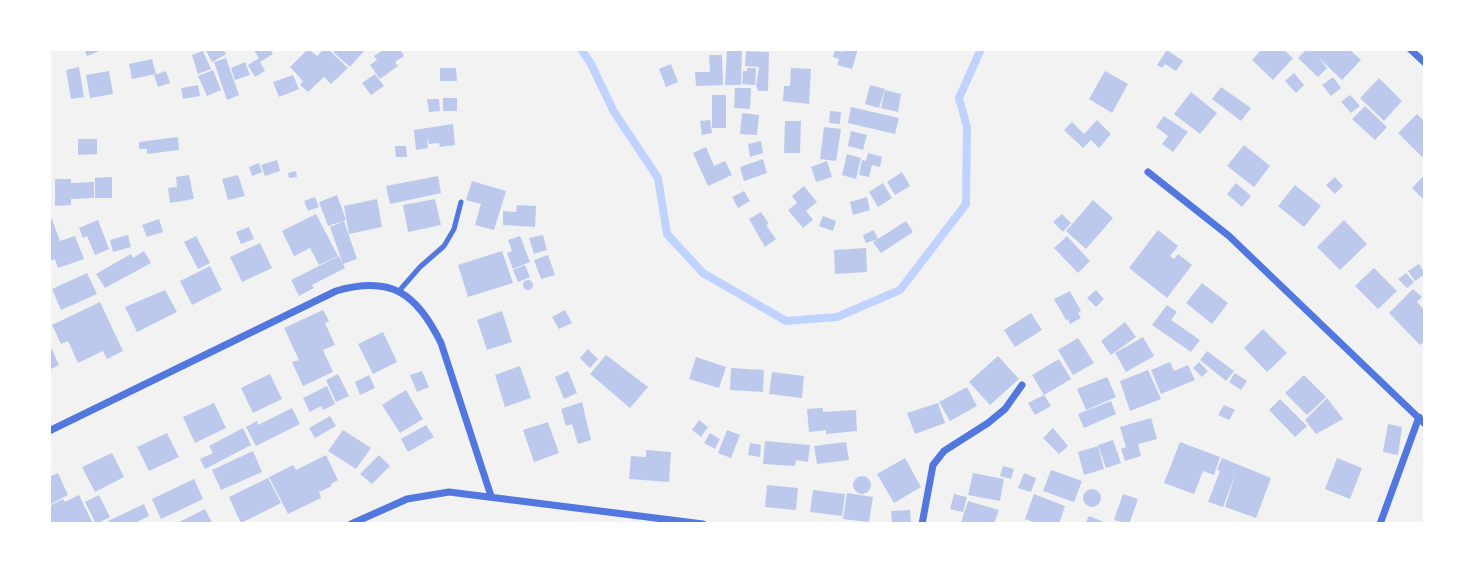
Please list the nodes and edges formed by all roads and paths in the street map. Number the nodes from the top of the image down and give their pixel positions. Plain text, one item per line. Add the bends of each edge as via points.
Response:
1 (1410, 49) edge
2 (1425, 63) edge
3 (1147, 172) dead end
4 (461, 202) dead end
5 (399, 291) junction
6 (1022, 385) dead end
7 (1422, 420) edge
8 (49, 432) edge
9 (491, 496) junction
10 (351, 524) edge
11 (703, 524) edge
12 (922, 524) edge
13 (1380, 524) edge

1 - 2 street
3 - 7 street via 1229,236
4 - 5 lane via 444,246
5 - 8 street via 359,284 336,290
5 - 9 street via 415,302 441,343
6 - 12 street via 1005,409 944,451 933,465
7 - 13 street
9 - 10 street via 428,494
9 - 11 street

